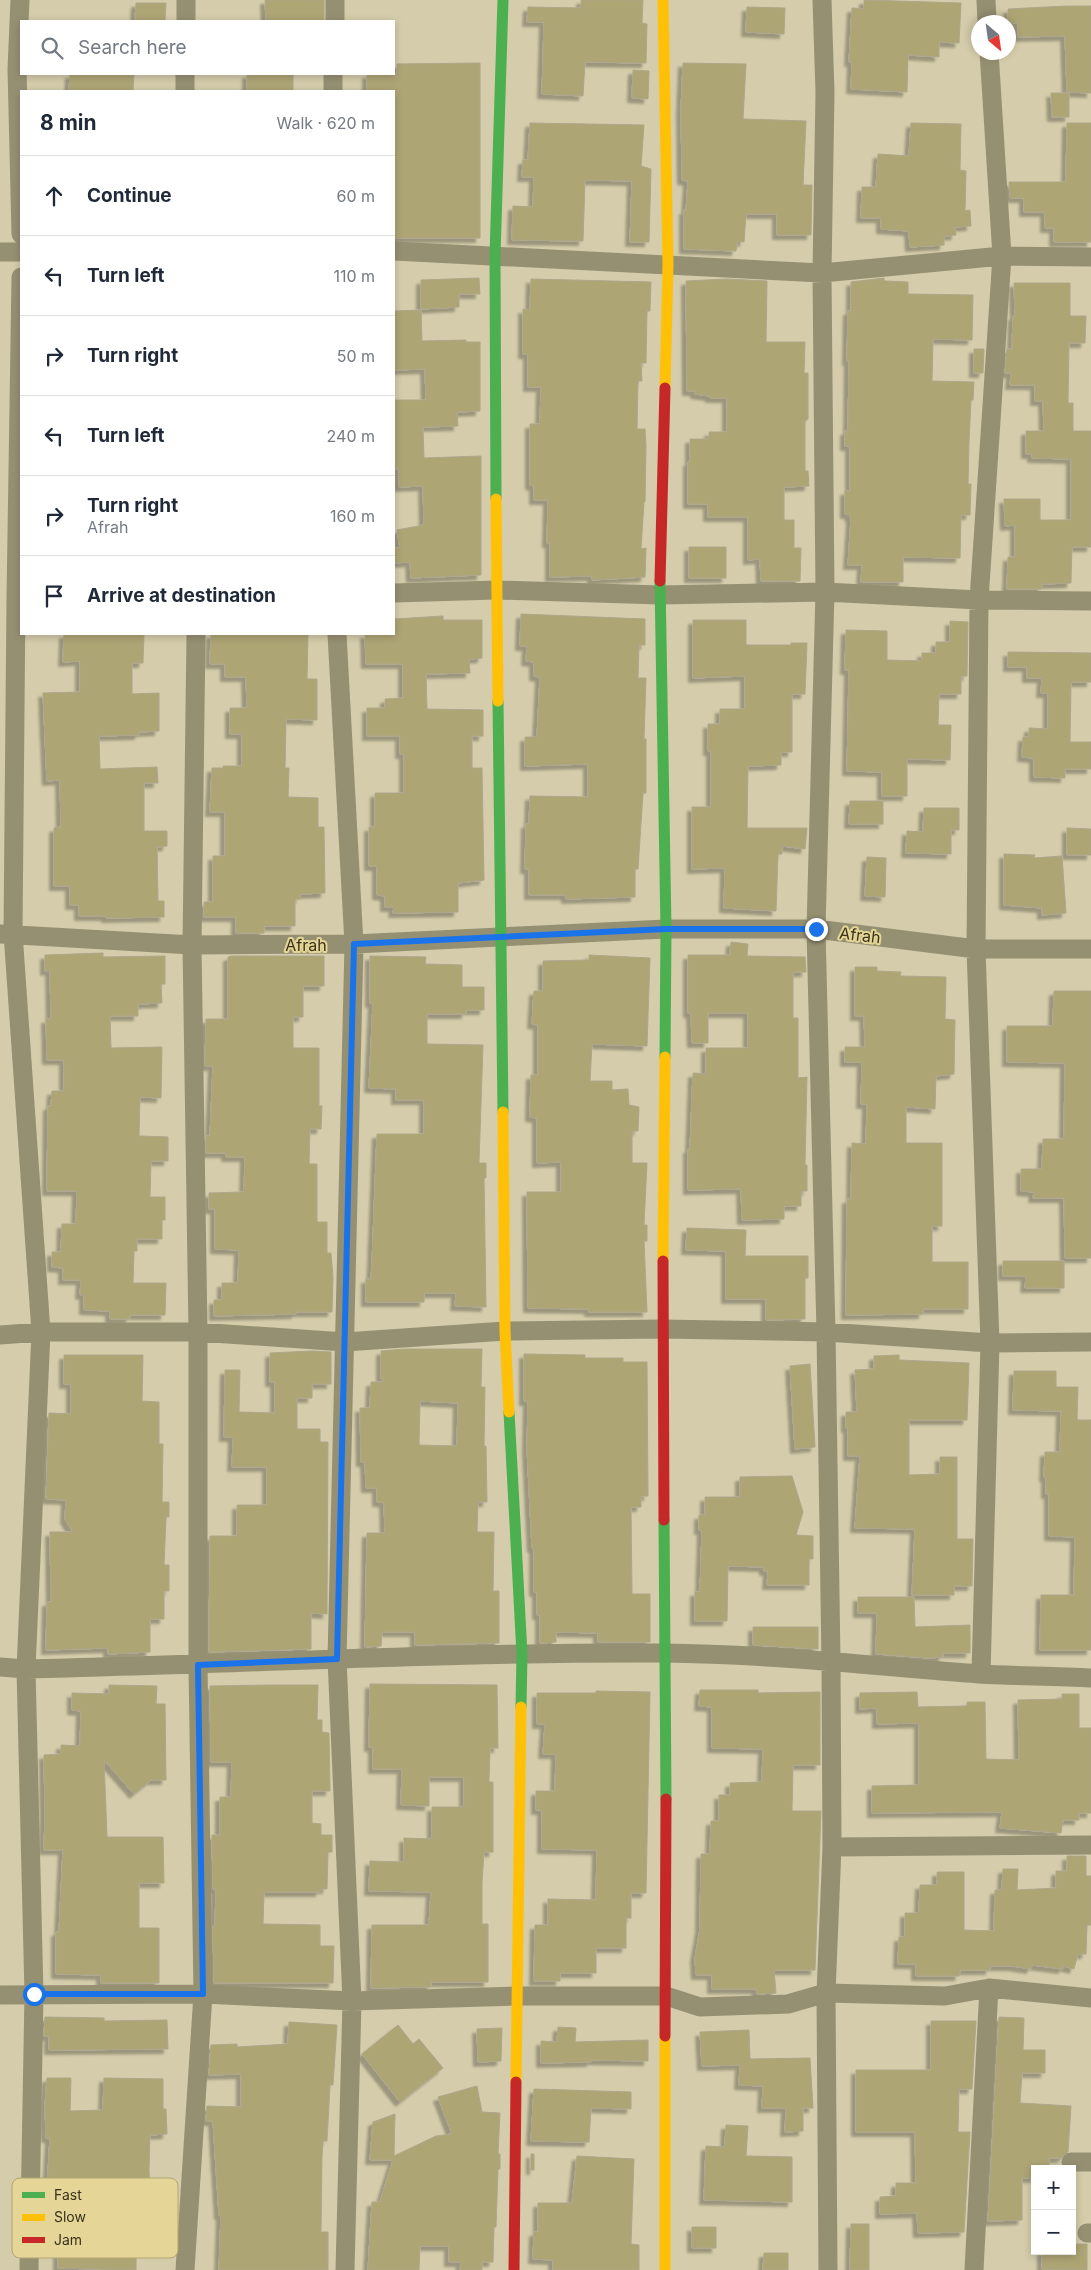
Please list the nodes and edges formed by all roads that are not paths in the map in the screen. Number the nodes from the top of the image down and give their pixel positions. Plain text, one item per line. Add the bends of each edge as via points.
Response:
1 (20, 0) edge
2 (186, 0) edge
3 (335, 0) edge
4 (503, 0) edge
5 (663, 0) edge
6 (822, 0) edge
7 (986, 0) edge
8 (987, 15) edge
9 (186, 20) edge
10 (335, 20) edge
11 (990, 60) edge
12 (185, 75) edge
13 (333, 75) edge
14 (185, 90) edge
15 (332, 90) edge
16 (20, 193) edge
17 (395, 250) edge
18 (0, 252) edge
19 (20, 252) edge
20 (496, 256) junction
21 (1002, 256) junction
22 (1091, 257) edge
23 (668, 264) junction
24 (822, 272) junction
25 (20, 313) edge
26 (497, 590) junction
27 (826, 592) junction
28 (395, 593) edge
29 (660, 595) junction
30 (12, 599) edge
31 (979, 600) junction
32 (1091, 601) edge
33 (196, 635) edge
34 (337, 635) edge
35 (666, 929) junction
36 (816, 929) junction
37 (7, 933) edge
38 (502, 936) junction
39 (354, 944) junction
40 (192, 946) junction
41 (1091, 948) edge
42 (976, 949) junction
43 (662, 1329) junction
44 (505, 1331) junction
45 (41, 1332) junction
46 (198, 1332) junction
47 (826, 1332) junction
48 (0, 1335) edge
49 (345, 1342) junction
50 (1091, 1342) edge
51 (990, 1343) junction
52 (666, 1653) junction
53 (522, 1654) junction
54 (337, 1659) junction
55 (831, 1661) junction
56 (198, 1665) junction
57 (0, 1667) edge
58 (26, 1669) junction
59 (980, 1674) junction
60 (1091, 1678) edge
61 (1091, 1845) edge
62 (832, 1847) junction
63 (989, 1988) junction
64 (826, 1993) junction
65 (34, 1994) junction
66 (203, 1994) junction
67 (0, 1995) edge
68 (517, 1996) junction
69 (666, 1996) junction
70 (1091, 1998) edge
71 (352, 2001) junction
72 (1071, 2162) dead end
73 (1091, 2162) edge
74 (31, 2178) edge
75 (184, 2270) edge
76 (345, 2270) edge
77 (514, 2270) edge
78 (665, 2270) edge
79 (828, 2270) edge
80 (974, 2270) edge

1 - 16 street via 17,69
2 - 9 street
3 - 10 street
4 - 20 street
5 - 23 street
6 - 24 street via 825,92
7 - 8 street
11 - 21 street
12 - 14 street
13 - 15 street
17 - 20 street
18 - 19 street
20 - 23 street
20 - 26 street
21 - 22 street
21 - 24 street
21 - 31 street
23 - 24 street
23 - 29 street
24 - 27 street
25 - 30 street
26 - 28 street
26 - 29 street
26 - 38 street
27 - 29 street
27 - 31 street
27 - 36 street
29 - 35 street
30 - 37 street
31 - 32 street
31 - 42 street
33 - 40 street
34 - 39 street
35 - 36 street, Afrah
35 - 38 street, Afrah
35 - 43 street
36 - 42 street, Afrah
36 - 47 street
37 - 40 street, Afrah
37 - 45 street
38 - 39 street, Afrah
38 - 44 street
39 - 40 street, Afrah
39 - 49 street
40 - 46 street
41 - 42 street, Afrah
42 - 51 street
43 - 44 street
43 - 47 street
43 - 52 street
44 - 49 street
44 - 53 street
45 - 46 street
45 - 48 street
45 - 58 street
46 - 49 street
46 - 56 street
47 - 51 street
47 - 55 street
49 - 54 street
50 - 51 street
51 - 59 street
52 - 53 street
52 - 55 street
52 - 69 street
53 - 54 street
53 - 68 street
54 - 56 street
54 - 71 street
55 - 59 street
55 - 62 street
56 - 58 street
56 - 66 street
57 - 58 street
58 - 65 street
59 - 60 street
61 - 62 street
62 - 64 street
63 - 64 street via 945,1996
63 - 70 street
63 - 80 street
64 - 69 street via 788,2004 700,2007
64 - 79 street
65 - 66 street
65 - 67 street
65 - 74 street
66 - 71 street
66 - 75 street
68 - 69 street
68 - 71 street
68 - 77 street
69 - 78 street
71 - 76 street
72 - 73 street

